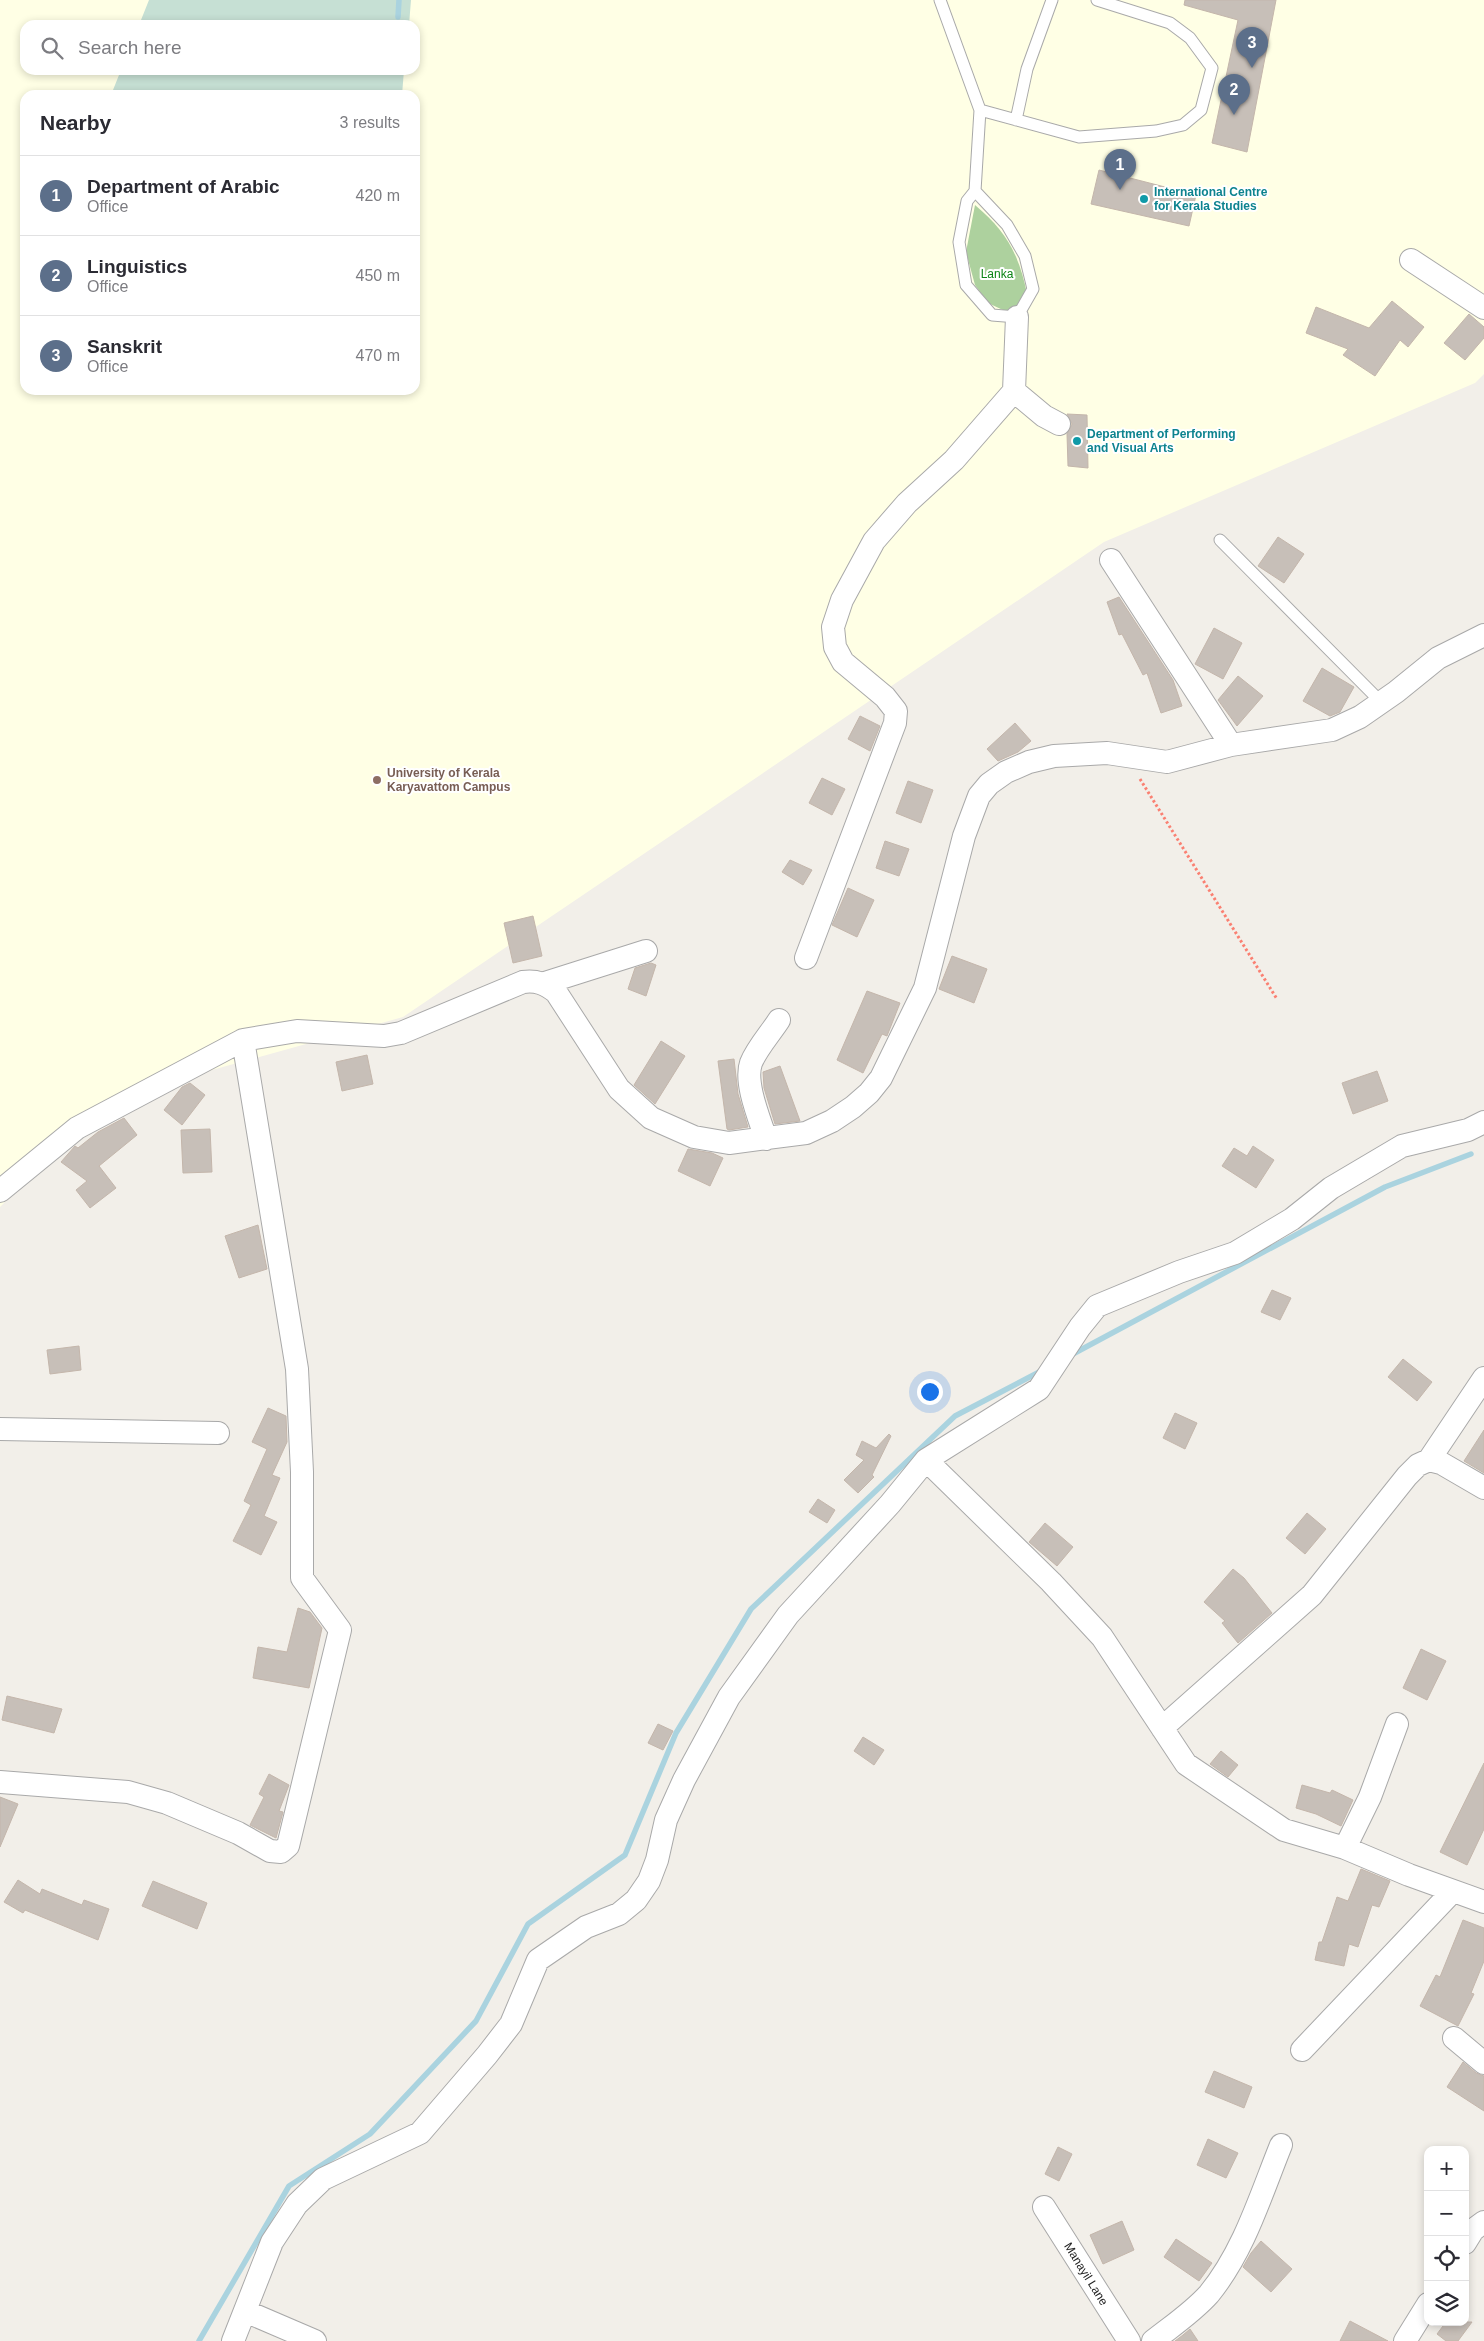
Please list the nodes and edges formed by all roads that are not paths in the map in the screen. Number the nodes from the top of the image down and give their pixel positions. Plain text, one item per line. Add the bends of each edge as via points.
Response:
1 (940, 0) edge
2 (1052, 0) edge
3 (1097, 0) edge
4 (980, 110) junction
5 (1016, 120) junction
6 (975, 191) junction
7 (1411, 260) dead end
8 (1484, 308) edge
9 (1017, 317) junction
10 (1014, 391) junction
11 (1059, 424) dead end
12 (1220, 540) dead end
13 (1111, 560) dead end
14 (1484, 636) edge
15 (1381, 702) junction
16 (1231, 745) junction
17 (646, 951) dead end
18 (806, 958) dead end
19 (545, 984) junction
20 (778, 1020) dead end
21 (243, 1040) junction
22 (1484, 1122) edge
23 (766, 1139) junction
24 (0, 1191) edge
25 (1484, 1378) edge
26 (0, 1430) edge
27 (218, 1433) dead end
28 (926, 1460) junction
29 (1429, 1460) junction
30 (1484, 1488) edge
31 (1397, 1724) dead end
32 (1162, 1728) junction
33 (0, 1782) edge
34 (1345, 1848) junction
35 (1452, 1892) junction
36 (1484, 1902) edge
37 (1454, 2038) dead end
38 (1302, 2050) dead end
39 (1484, 2063) edge
40 (1280, 2145) dead end
41 (1044, 2206) dead end
42 (1484, 2222) edge
43 (1469, 2236) edge
44 (1424, 2310) edge
45 (245, 2311) junction
46 (233, 2341) edge
47 (316, 2341) edge
48 (1129, 2341) edge
49 (1153, 2341) edge
50 (1405, 2341) edge

1 - 4 lane
2 - 5 lane via 1027,69
3 - 5 lane via 1170,23 1190,38 1212,68 1201,110 1183,125 1156,131 1079,137
4 - 5 lane
4 - 6 lane
6 - 9 lane via 1007,225 1025,256 1033,289
6 - 9 lane via 967,201 959,242 966,285 992,315
7 - 8 street
9 - 10 street
10 - 11 street
10 - 18 street via 954,460 907,504 874,541 842,600 833,627 834,647 843,662 885,697 896,711 895,722
12 - 15 lane
13 - 16 street
14 - 15 street via 1438,658
15 - 16 street via 1360,717 1332,730
16 - 23 street via 1167,762 1107,753 1054,756 1029,762 989,784 979,796 964,836 925,988 881,1078 869,1092 832,1121 806,1132
17 - 19 street
19 - 21 street via 523,982 401,1033 384,1036 297,1031
19 - 23 street via 556,992 619,1089 651,1118 694,1137 729,1144
20 - 23 street via 757,1052 749,1073
21 - 24 street via 77,1128
21 - 33 street via 296,1369 302,1472 302,1578 340,1630 288,1846 281,1852 270,1851 167,1803 128,1792
22 - 28 street via 1468,1130 1402,1146 1346,1178 1292,1219 1235,1253 1097,1306 1038,1389
25 - 29 street
26 - 27 street
28 - 32 street via 1051,1582 1102,1637
28 - 45 street via 788,1616 729,1697 684,1780 666,1820 649,1881 636,1900 619,1914 586,1927 538,1960 511,2024 420,2133 323,2179 297,2204 272,2242
29 - 30 street
29 - 32 street via 1407,1476 1312,1595
31 - 34 street via 1370,1797
32 - 34 street via 1186,1764 1284,1830
34 - 35 street
35 - 36 street
35 - 38 street
37 - 39 street
40 - 49 street via 1241,2246 1231,2262 1196,2307
41 - 48 street, Manayil Lane
42 - 43 street
44 - 50 street
45 - 46 street
45 - 47 street

